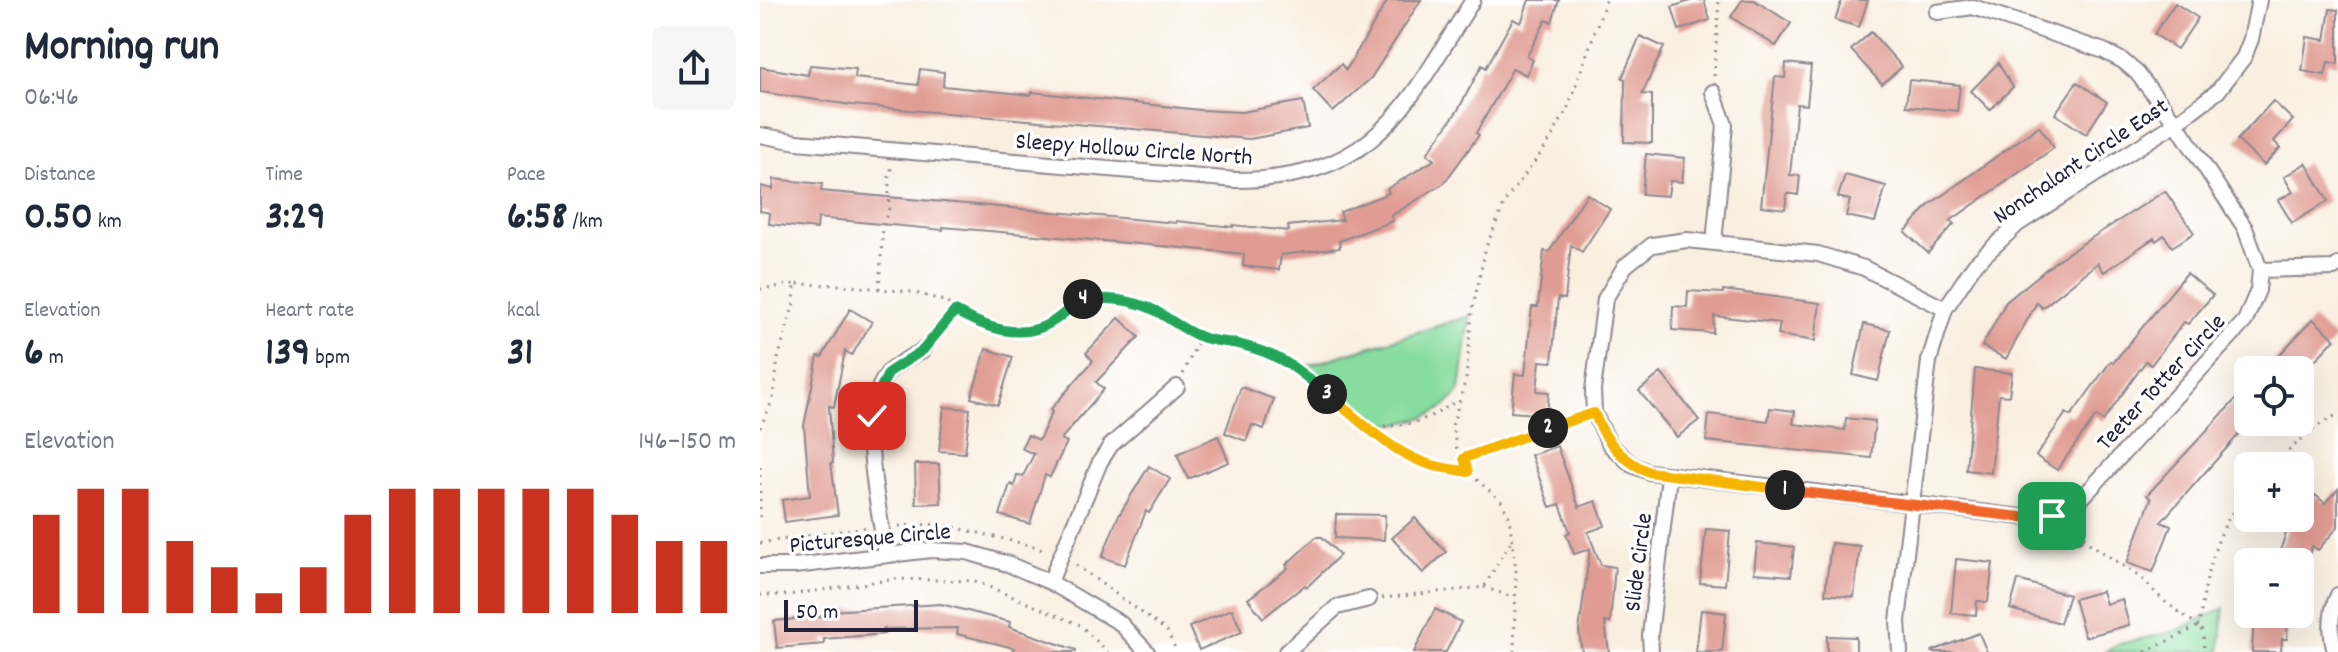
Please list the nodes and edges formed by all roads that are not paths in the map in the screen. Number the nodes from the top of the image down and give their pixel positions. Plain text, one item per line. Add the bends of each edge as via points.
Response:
1 (1473, 0) edge
2 (2259, 0) edge
3 (1937, 12) dead end
4 (1713, 92) road end
5 (2176, 123) junction
6 (760, 135) edge
7 (1714, 243) junction
8 (2338, 265) edge
9 (2260, 270) junction
10 (1945, 309) junction
11 (923, 350) road end
12 (1177, 387) road end
13 (1669, 476) junction
14 (1912, 505) junction
15 (2067, 508) junction
16 (2077, 534) road end
17 (886, 555) junction
18 (760, 566) edge
19 (1050, 582) junction
20 (2338, 595) edge
21 (1369, 599) road end
22 (1147, 652) edge
23 (1286, 652) edge
24 (1651, 652) edge
25 (1900, 652) edge
26 (2335, 652) edge

1 - 6 street, Sleepy Hollow Circle North via 1390,123 1352,154 1286,178 1236,180
2 - 5 street, Nonchalant Circle East via 2251,39 2235,72
3 - 5 street via 1973,7 2104,51 2137,73
4 - 7 street via 1725,125
5 - 9 street via 2245,228
5 - 10 street, Nonchalant Circle East via 2018,224 1975,264
7 - 10 street via 1841,259
7 - 13 street, Teeter Totter Circle via 1652,245 1625,266 1605,299 1594,413 1601,431 1632,465
8 - 9 street
9 - 15 street, Teeter Totter Circle via 2245,321
10 - 14 street, Nonchalant Circle East via 1929,361
11 - 17 street via 889,372 872,416
12 - 19 street via 1111,445
13 - 14 street, Teeter Totter Circle
13 - 24 street, Slide Circle
14 - 15 street, Teeter Totter Circle via 2038,519
14 - 25 street, Nonchalant Circle East via 1898,621
15 - 16 street
17 - 18 street, Picturesque Circle
17 - 19 street, Picturesque Circle via 967,552
19 - 22 street, Picturesque Circle via 1120,623
20 - 26 street via 2331,618
21 - 23 street via 1337,607

